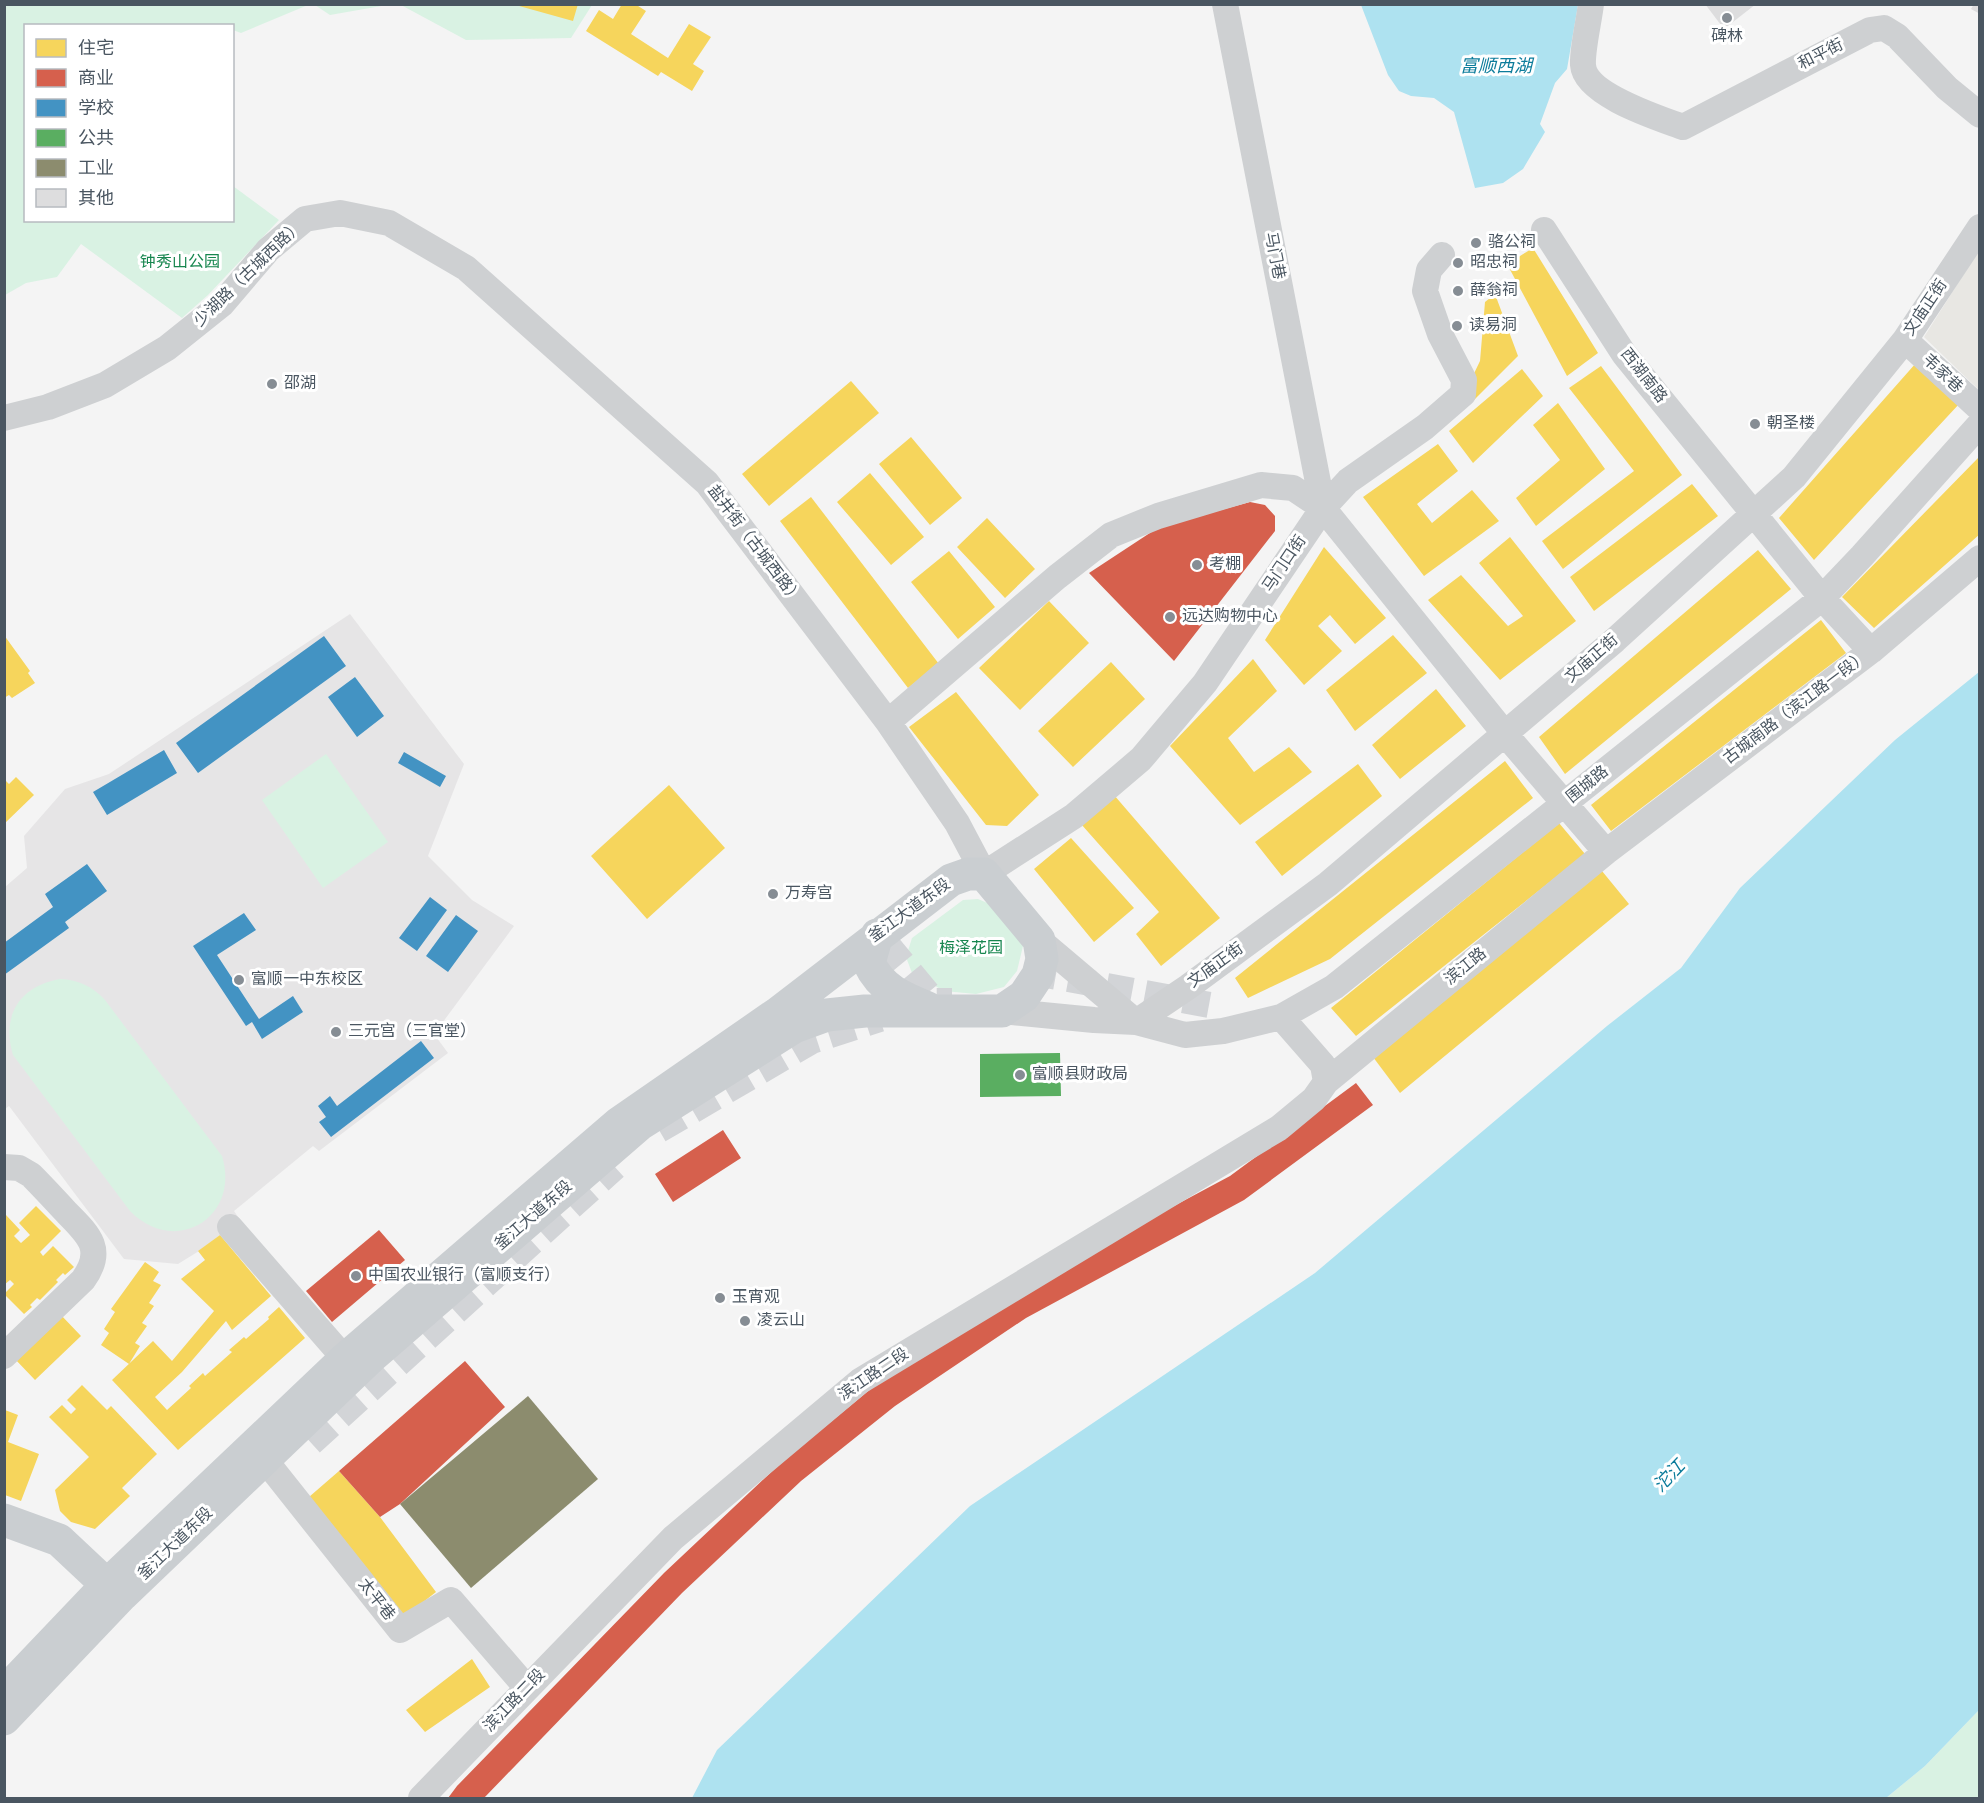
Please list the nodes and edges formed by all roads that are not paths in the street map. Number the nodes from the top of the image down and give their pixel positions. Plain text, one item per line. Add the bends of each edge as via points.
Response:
1 (1224, 4) edge
2 (1591, 4) edge
3 (1980, 115) edge
4 (1980, 227) edge
5 (1545, 230) dead end
6 (1442, 255) dead end
7 (466, 268) joint
8 (1905, 340) junction
9 (1980, 409) edge
10 (8, 419) edge
11 (1980, 424) edge
12 (1323, 508) junction
13 (1753, 514) junction
14 (1980, 558) edge
15 (1822, 598) junction
16 (1871, 651) junction
17 (888, 722) junction
18 (1505, 734) junction
19 (1565, 804) junction
20 (1606, 852) junction
21 (984, 874) junction
22 (877, 935) junction
23 (1039, 940) junction
24 (1002, 1011) junction
25 (938, 1012) junction
26 (1281, 1017) junction
27 (1136, 1022) junction
28 (1326, 1082) junction
29 (4, 1167) edge
30 (230, 1227) dead end
31 (4, 1356) edge
32 (345, 1359) junction
33 (264, 1460) junction
34 (4, 1520) edge
35 (107, 1585) junction
36 (527, 1688) junction
37 (7, 1700) edge
38 (421, 1798) edge

1 - 12 street, 马门巷
2 - 3 street, 和平街 via 1583,65 1587,78 1642,113 1683,127 1870,30 1884,28
4 - 8 street, 文庙正街
5 - 13 street, 西湖南路 via 1624,354
6 - 12 street, 马门口街 via 1429,270 1425,291 1440,334 1464,381 1463,394 1425,427 1348,481
7 - 10 street, 少湖路（古城西路） via 390,224 340,213 305,219 268,250 222,304 167,348 105,385
7 - 17 street, 盐井街（古城西路） via 707,483
8 - 9 street, 韦家巷
8 - 13 street, 文庙正街 via 1794,477
11 - 15 street, 围城路
12 - 17 street via 1293,488 1260,485 1158,516 1111,535
12 - 18 street
12 - 21 street, 马门口街 via 1205,683 1141,759 1074,816
13 - 15 street, 西湖南路
13 - 18 street, 文庙正街
14 - 16 street, 古城南路（滨江路一段）
15 - 16 street, 西湖南路
15 - 19 street, 围城路
16 - 20 street, 古城南路（滨江路一段）
17 - 21 street, 盐井街（古城西路） via 957,824
18 - 19 street
18 - 27 street, 文庙正街 via 1328,884
19 - 20 street
19 - 26 street, 围城路 via 1334,987
20 - 28 street, 滨江路
21 - 22 main road, 釜江大道东段 via 951,880
21 - 23 main road
22 - 25 main road via 869,963 876,977 890,989
22 - 32 main road, 釜江大道东段 via 778,1013 619,1123
23 - 24 main road via 1042,959 1038,975 1024,996
23 - 27 street
24 - 25 main road, 釜江大道东段
24 - 27 street
25 - 33 main road, 釜江大道东段 via 826,1015 794,1027 640,1124 371,1357
26 - 27 street, 围城路 via 1223,1031 1185,1035
26 - 28 street via 1323,1065
28 - 36 street, 滨江路二段 via 1314,1099 1279,1128 860,1381 673,1538
29 - 31 street via 19,1168 31,1175 90,1238 94,1258 83,1280
30 - 32 street
32 - 35 main road, 釜江大道东段
33 - 36 street, 太平巷 via 400,1630 451,1600
33 - 37 main road, 釜江大道东段
34 - 35 main road via 59,1540
35 - 37 main road, 釜江大道东段
36 - 38 street, 滨江路二段

